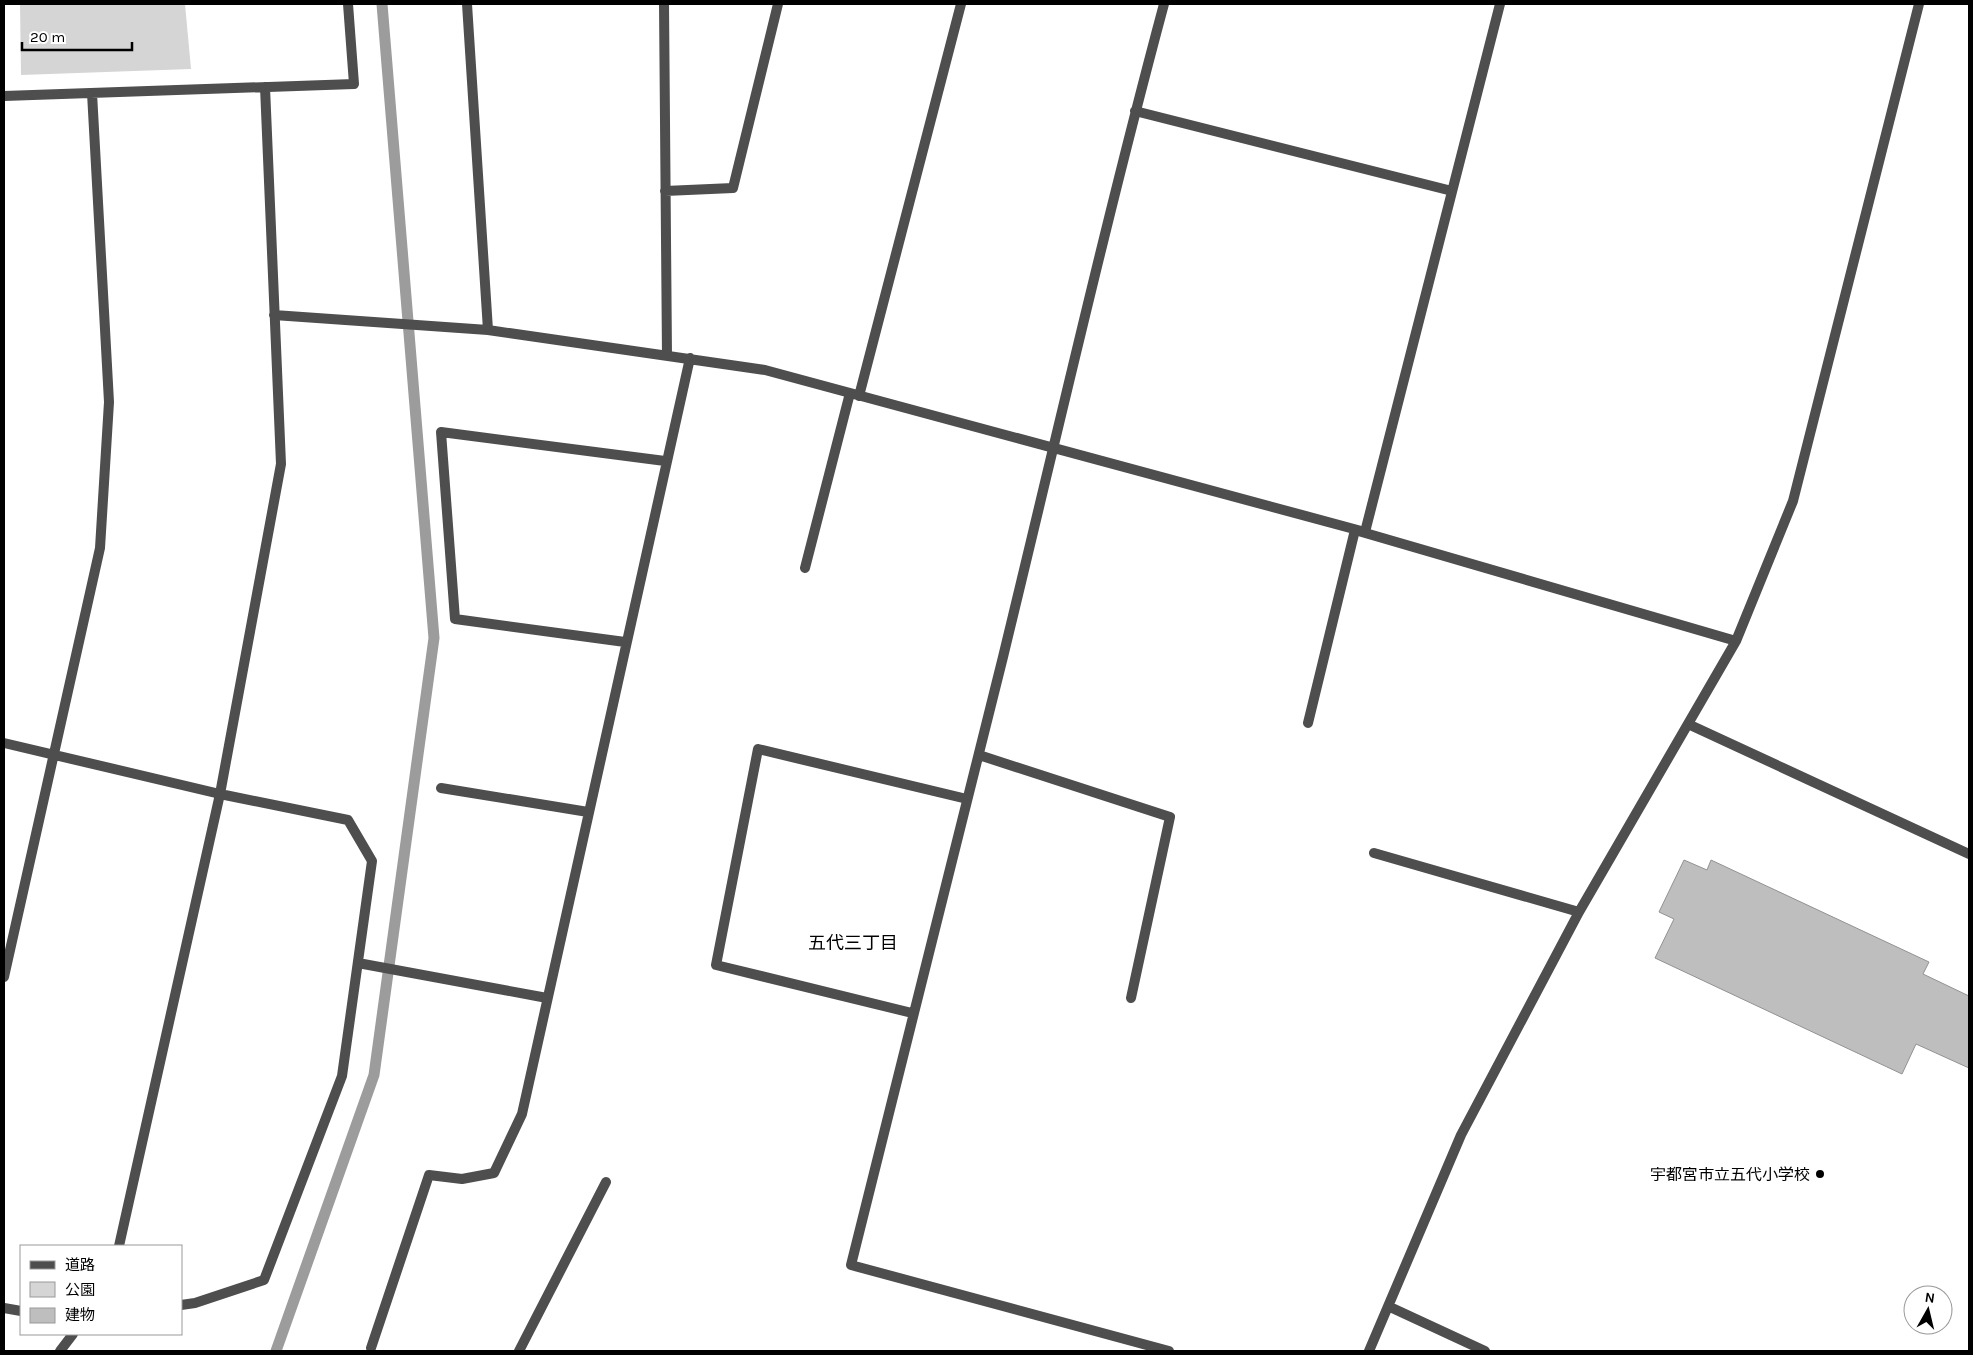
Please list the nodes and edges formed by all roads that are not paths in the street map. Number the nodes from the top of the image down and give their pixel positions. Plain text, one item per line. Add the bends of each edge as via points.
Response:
1 (348, 4) edge
2 (467, 4) edge
3 (664, 4) edge
4 (778, 4) edge
5 (961, 4) edge
6 (1164, 4) edge
7 (1500, 4) edge
8 (1919, 4) edge
9 (265, 87) junction
10 (92, 93) junction
11 (4, 96) edge
12 (1135, 111) junction
13 (665, 190) junction
14 (1452, 191) junction
15 (274, 316) junction
16 (488, 330) junction
17 (666, 356) junction
18 (690, 358) junction
19 (854, 394) junction
20 (1054, 447) junction
21 (665, 461) junction
22 (1355, 530) junction
23 (805, 568) dead end
24 (1736, 641) junction
25 (625, 642) junction
26 (1308, 724) dead end
27 (1688, 724) junction
28 (4, 743) edge
29 (54, 754) junction
30 (979, 755) junction
31 (441, 788) dead end
32 (220, 794) junction
33 (968, 799) junction
34 (588, 812) junction
35 (1374, 853) dead end
36 (1969, 854) edge
37 (1579, 912) junction
38 (358, 963) junction
39 (4, 977) edge
40 (547, 998) junction
41 (1131, 998) dead end
42 (912, 1013) junction
43 (606, 1182) dead end
44 (120, 1245) edge
45 (182, 1305) edge
46 (1390, 1307) junction
47 (4, 1308) edge
48 (20, 1311) edge
49 (72, 1335) edge
50 (371, 1348) dead end
51 (1481, 1350) edge
52 (60, 1351) edge
53 (519, 1351) edge
54 (1169, 1351) edge
55 (1369, 1351) edge

1 - 9 street via 354,84
2 - 16 street
3 - 13 street
4 - 13 street via 733,188
5 - 19 street
6 - 12 street
7 - 14 street
8 - 24 street via 1793,501
9 - 10 street
9 - 15 street
10 - 11 street
10 - 29 street via 109,402 100,548
12 - 14 street
12 - 20 street
13 - 17 street
14 - 22 street via 1365,532
15 - 16 street
15 - 32 street via 280,464
16 - 17 street
17 - 18 street
18 - 19 street via 765,370
18 - 21 street
19 - 20 street
19 - 23 street
20 - 22 street
20 - 30 street
21 - 25 street
21 - 25 street via 441,432 455,619
22 - 24 street
22 - 26 street
24 - 27 street
25 - 34 street
27 - 36 street
27 - 37 street
28 - 29 street
29 - 32 street
29 - 39 street
30 - 33 street
30 - 41 street via 1170,817
31 - 34 street
32 - 38 street via 348,820 372,861
32 - 44 street
33 - 42 street
33 - 42 street via 758,749 716,965
34 - 40 street
35 - 37 street
37 - 46 street via 1461,1135
38 - 40 street
38 - 45 street via 342,1076 264,1280
40 - 50 street via 522,1114 494,1173 462,1179 429,1175
42 - 54 street via 851,1265
43 - 53 street
46 - 51 street
46 - 55 street
47 - 48 street
49 - 52 street

